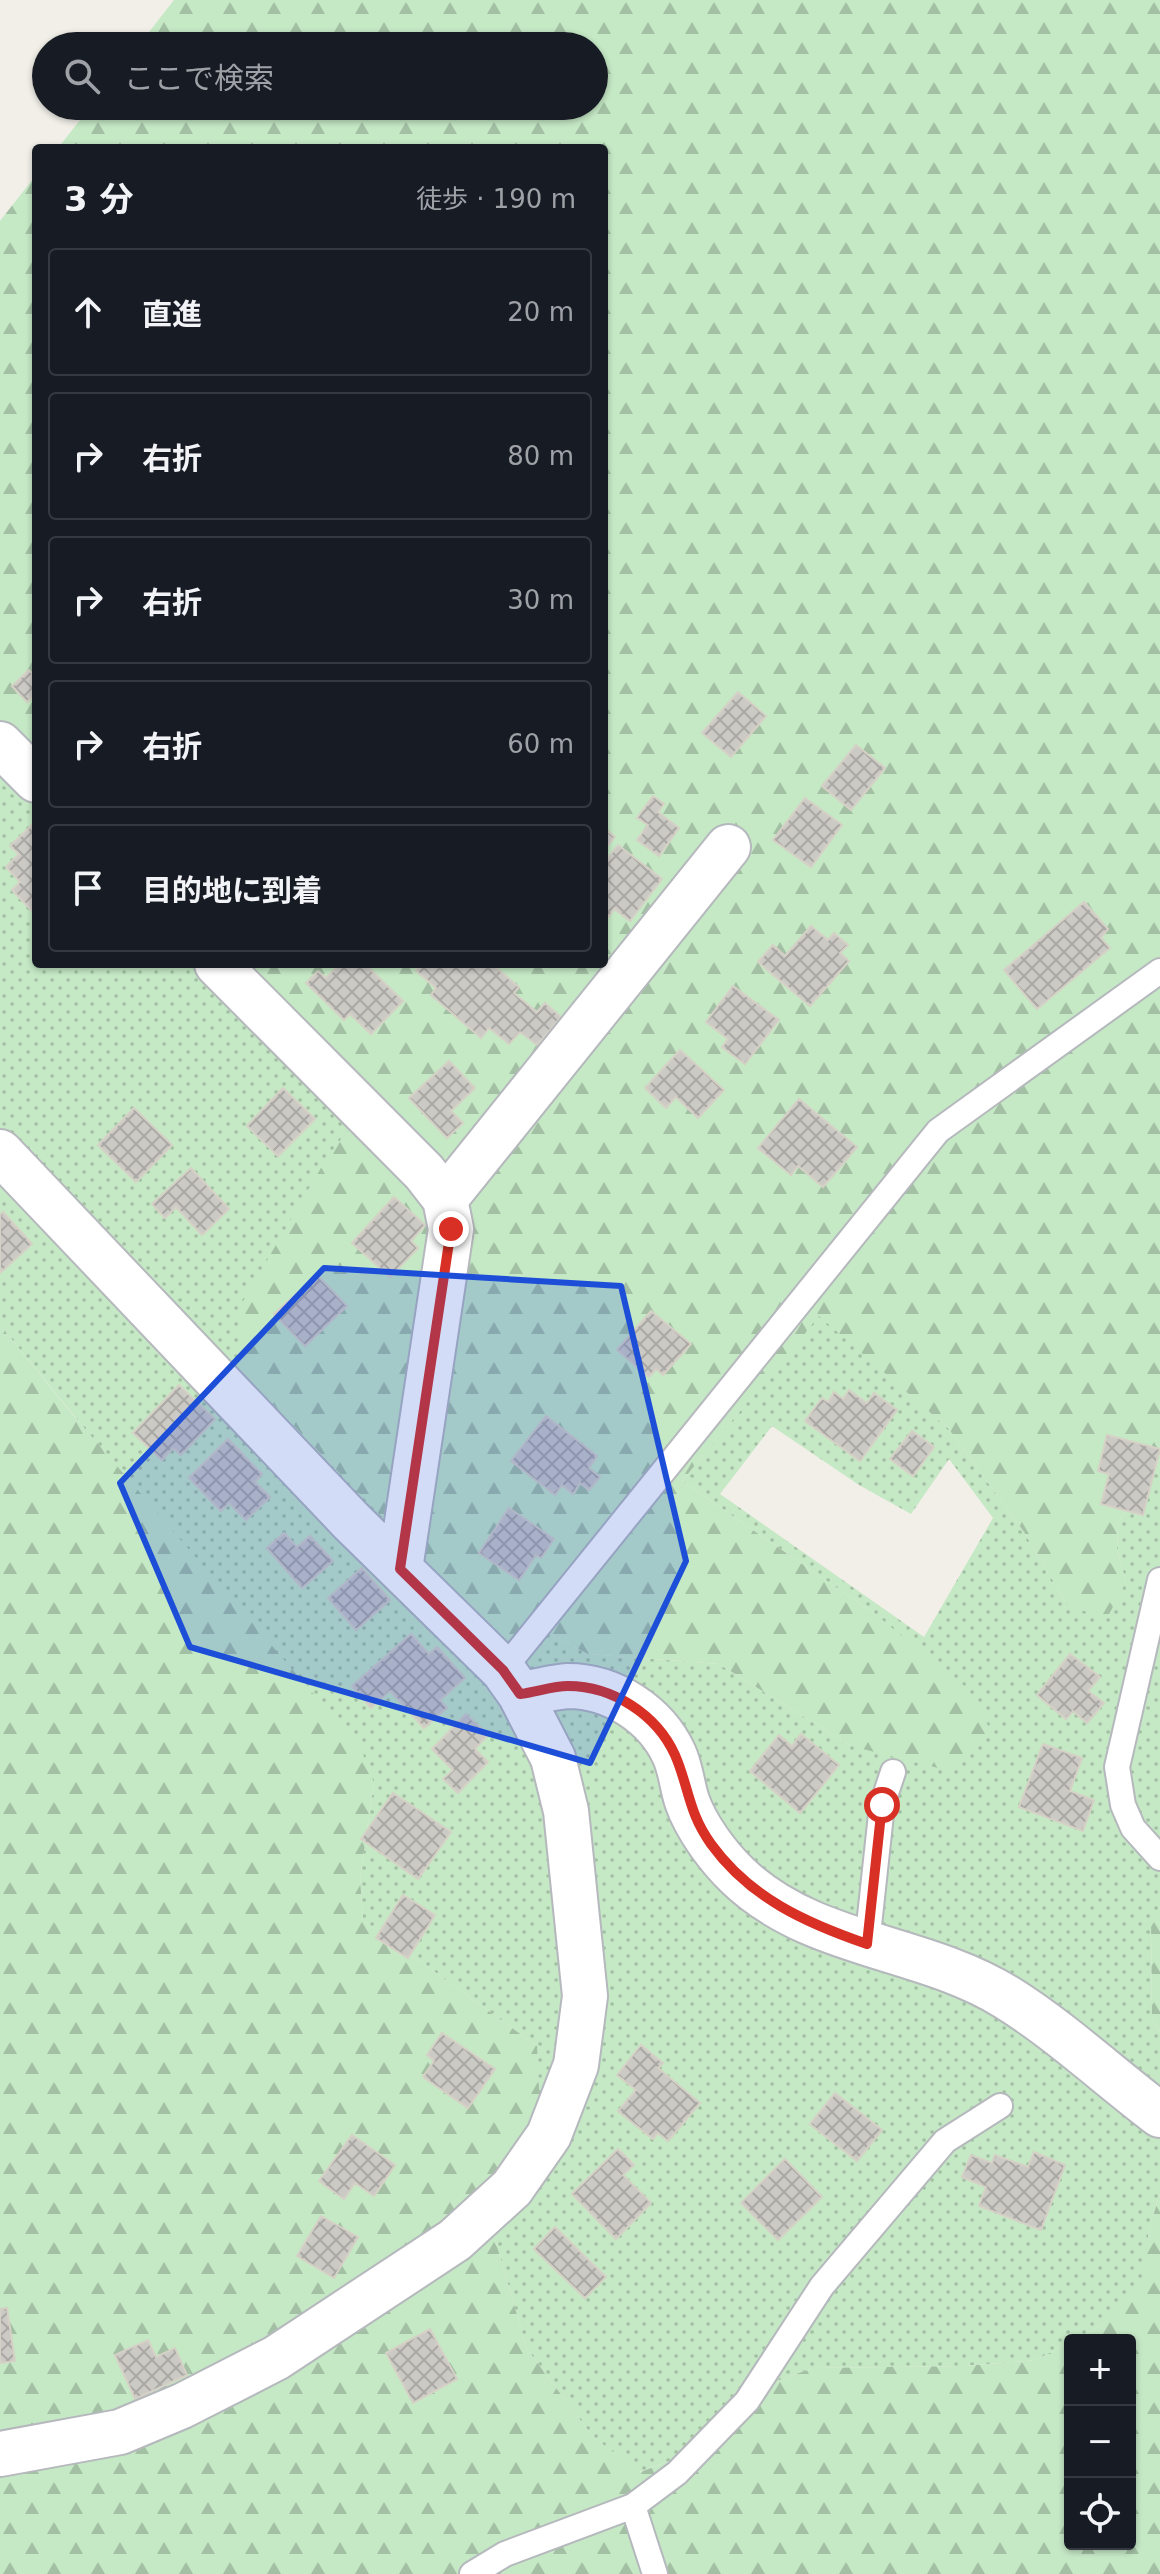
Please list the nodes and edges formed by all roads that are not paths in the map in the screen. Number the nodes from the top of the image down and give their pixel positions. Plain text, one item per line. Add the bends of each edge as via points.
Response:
1 (728, 847) dead end
2 (227, 968) edge
3 (1160, 971) edge
4 (0, 1152) edge
5 (445, 1199) junction
6 (400, 1569) junction
7 (1160, 1580) edge
8 (512, 1682) junction
9 (893, 1772) dead end
10 (1160, 1858) edge
11 (867, 1944) junction
12 (1000, 2106) dead end
13 (1160, 2115) edge
14 (0, 2454) edge
15 (633, 2506) junction
16 (472, 2574) edge
17 (655, 2574) edge

1 - 5 street
2 - 5 street
3 - 8 lane via 938,1131
4 - 6 street
5 - 6 street via 451,1229
6 - 8 street
7 - 10 lane via 1117,1767 1133,1828
8 - 11 street via 570,1686 616,1697 649,1716 675,1755 688,1804 737,1876 785,1912
8 - 14 street via 553,1758 566,1811 585,1996 576,2065 549,2135 512,2188 455,2240 276,2358 120,2432
9 - 11 lane via 882,1805
11 - 13 street via 956,1973 1006,1997
12 - 15 lane via 945,2141 822,2286 747,2401 677,2473
15 - 16 lane via 505,2554
15 - 17 lane

